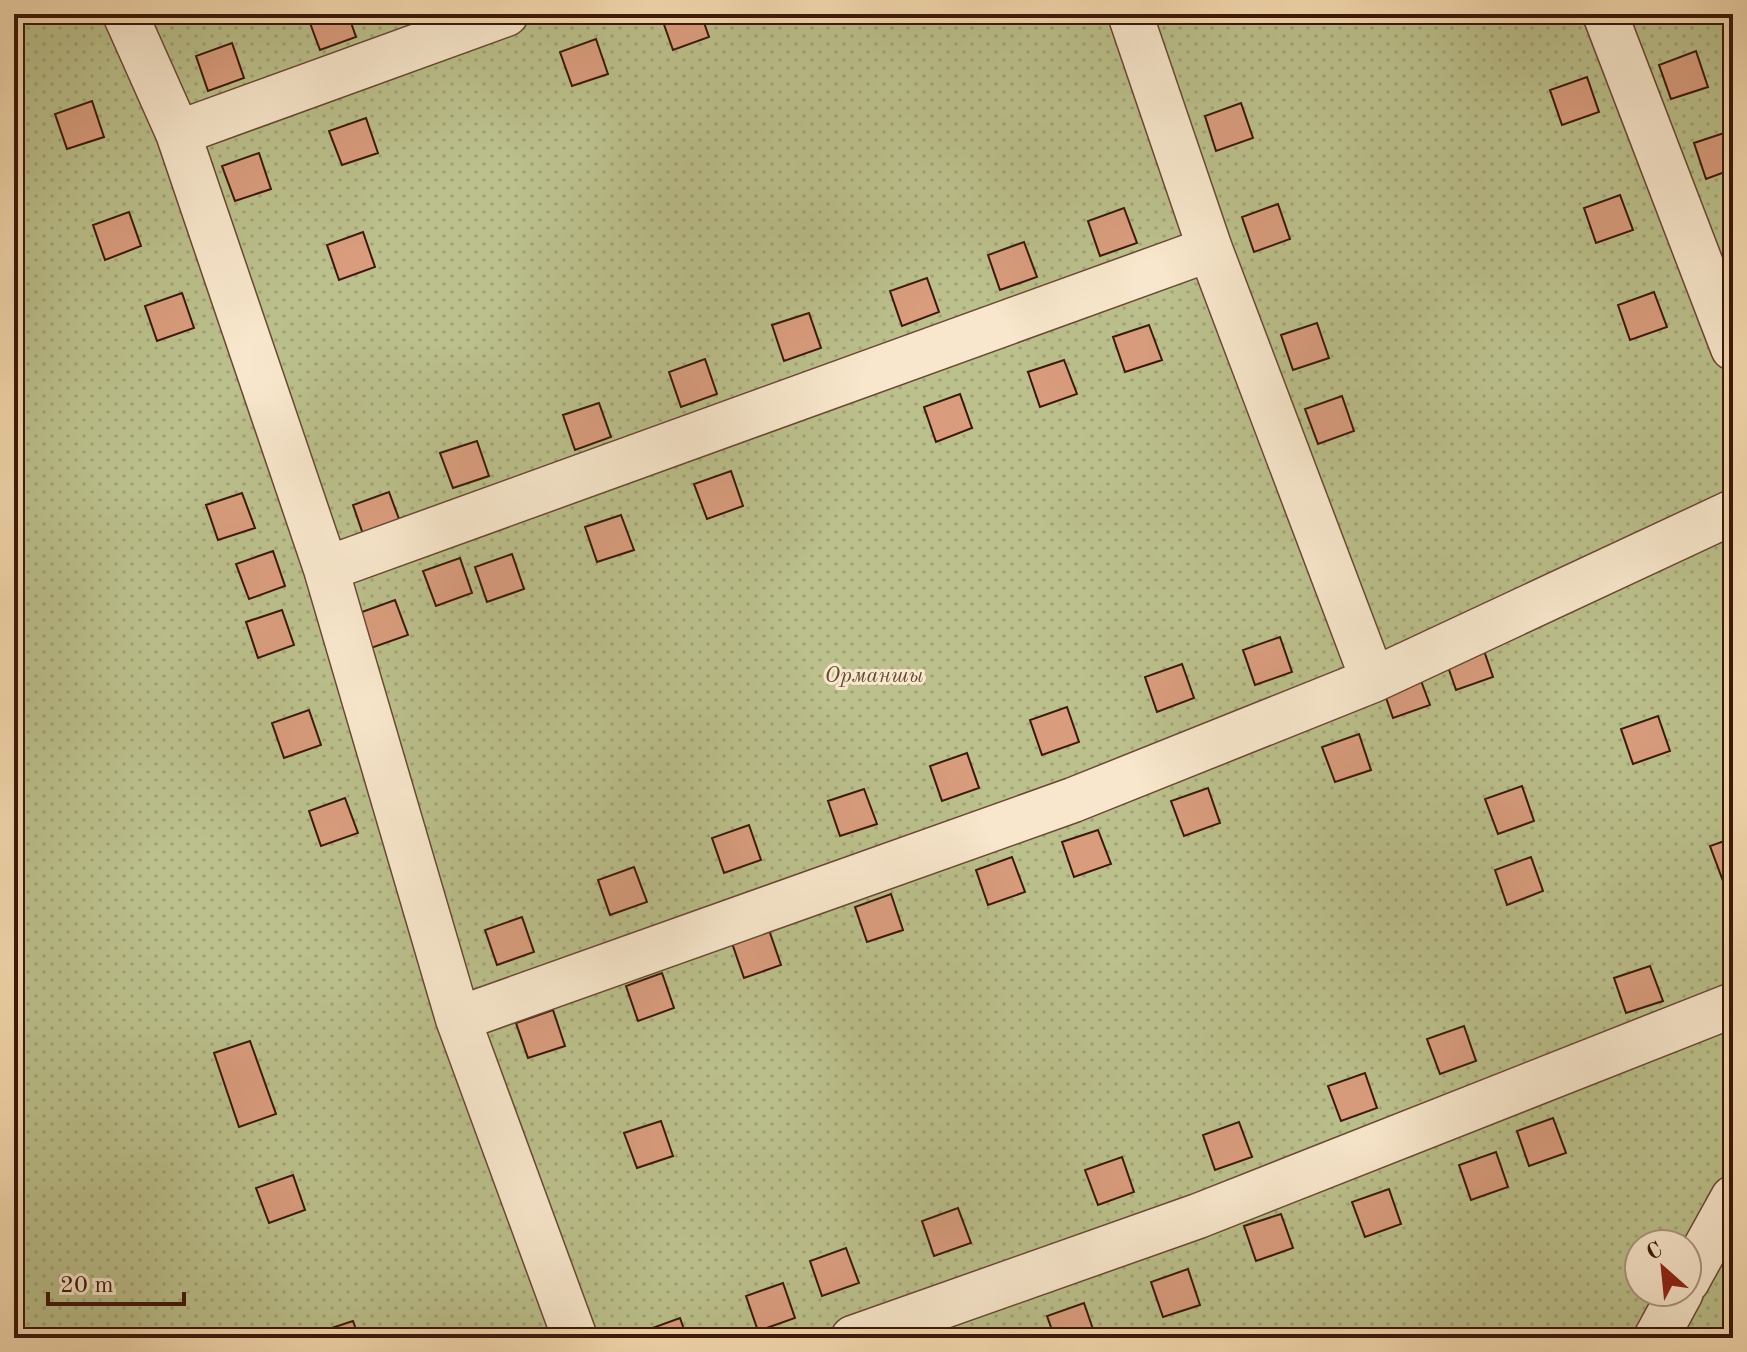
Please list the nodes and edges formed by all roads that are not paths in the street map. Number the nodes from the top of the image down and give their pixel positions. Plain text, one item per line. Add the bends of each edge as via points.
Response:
1 (125, 14) edge
2 (506, 14) edge
3 (1130, 14) edge
4 (1605, 14) edge
5 (178, 133) junction
6 (1210, 249) junction
7 (1733, 348) edge
8 (1733, 512) edge
9 (326, 569) junction
10 (1373, 680) junction
11 (1733, 1005) edge
12 (458, 1019) junction
13 (1733, 1198) edge
14 (1703, 1252) edge
15 (1672, 1308) edge
16 (575, 1338) edge
17 (853, 1338) edge
18 (1656, 1338) edge

1 - 5 street
2 - 5 street
3 - 6 street
4 - 7 street
5 - 9 street
6 - 9 street
6 - 10 street
8 - 10 street
9 - 12 street
10 - 12 street via 1073,800
11 - 17 street via 1198,1216
12 - 16 street
13 - 14 street
15 - 18 street

